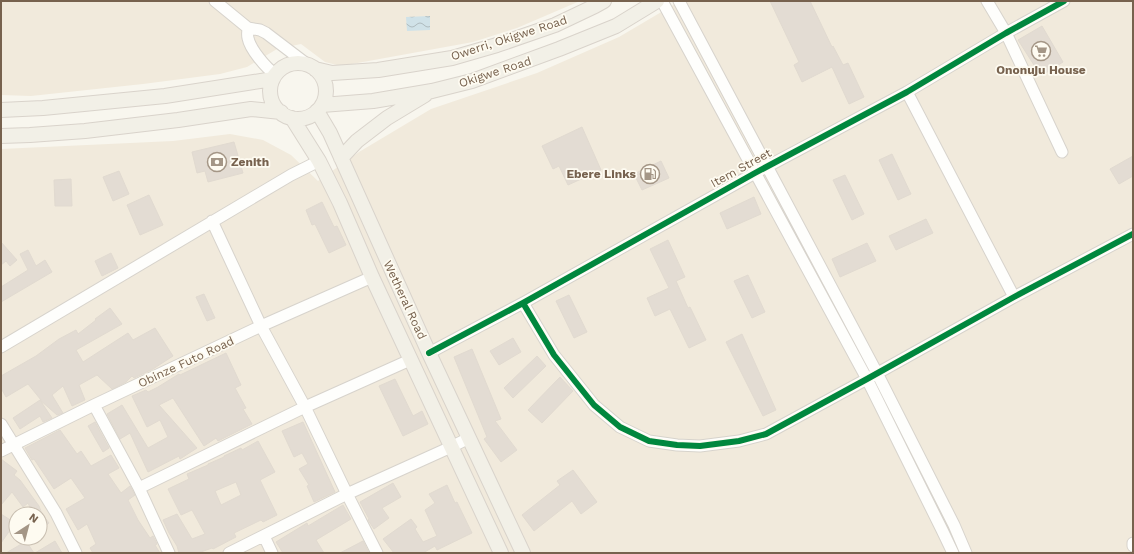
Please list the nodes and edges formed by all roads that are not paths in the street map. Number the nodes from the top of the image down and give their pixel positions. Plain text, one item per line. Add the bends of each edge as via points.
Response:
1 (215, 1) edge
2 (604, 1) edge
3 (657, 1) edge
4 (662, 1) edge
5 (679, 1) edge
6 (987, 1) edge
7 (1064, 1) edge
8 (248, 28) junction
9 (1006, 33) junction
10 (312, 67) junction
11 (274, 77) junction
12 (432, 91) junction
13 (907, 92) junction
14 (319, 108) junction
15 (1, 110) edge
16 (286, 115) junction
17 (1, 136) edge
18 (1062, 152) dead end
19 (341, 158) junction
20 (319, 161) junction
21 (767, 166) junction
22 (756, 173) junction
23 (212, 222) junction
24 (1133, 234) edge
25 (372, 277) junction
26 (1014, 297) junction
27 (523, 303) junction
28 (261, 326) junction
29 (1, 347) edge
30 (429, 353) junction
31 (410, 360) junction
32 (878, 373) junction
33 (867, 379) junction
34 (94, 405) junction
35 (305, 407) junction
36 (1, 424) edge
37 (469, 438) junction
38 (14, 445) junction
39 (451, 447) junction
40 (1, 451) edge
41 (139, 488) junction
42 (346, 494) junction
43 (264, 536) junction
44 (1133, 543) edge
45 (1133, 546) edge
46 (76, 553) edge
47 (168, 553) edge
48 (229, 553) edge
49 (272, 553) edge
50 (376, 553) edge
51 (501, 553) edge
52 (523, 553) edge
53 (953, 553) edge
54 (966, 553) edge

1 - 8 street
2 - 10 main road, Owerri, Okigwe Road via 555,25 452,58 378,70 332,73
3 - 12 main road, Okigwe Road via 616,26 559,49 472,82
4 - 22 street
5 - 21 street
6 - 9 street
7 - 9 street, Item Street
8 - 10 street via 266,33
8 - 11 street via 250,44
9 - 13 street, Item Street
9 - 18 street
10 - 11 main road via 296,63 284,67
10 - 14 main road via 323,78 326,87
11 - 15 main road via 165,96
11 - 16 main road via 270,93 272,100
12 - 14 main road, Okigwe Road
12 - 19 main road via 388,118 357,141
13 - 21 street, Item Street
13 - 26 street
14 - 16 main road via 309,116 301,118
14 - 19 main road, Wetheral Road
16 - 17 main road via 251,109 85,131
16 - 20 main road, Wetheral Road
19 - 30 main road, Wetheral Road
20 - 23 street
20 - 25 main road, Wetheral Road
21 - 22 street, Item Street
21 - 32 street
22 - 27 street, Item Street
22 - 33 street
23 - 28 street
23 - 29 street
24 - 26 street
25 - 28 street, Obinze Futo Road
25 - 31 main road, Wetheral Road
26 - 32 street
27 - 30 street, Item Street
27 - 33 street via 554,355 594,405 620,427 649,441 700,446 739,441 766,434
28 - 34 street, Obinze Futo Road
28 - 35 street
30 - 37 main road, Wetheral Road
31 - 35 street
31 - 39 main road, Wetheral Road
32 - 33 street
32 - 54 street
33 - 53 street
34 - 38 street, Obinze Futo Road
34 - 41 street
35 - 41 street
35 - 42 street
36 - 38 street
37 - 39 street
37 - 52 main road, Wetheral Road
38 - 40 street, Obinze Futo Road
38 - 46 street via 56,513
39 - 42 street
39 - 51 main road, Wetheral Road
41 - 47 street
42 - 43 street
42 - 50 street
43 - 48 street
43 - 49 street
44 - 45 street

